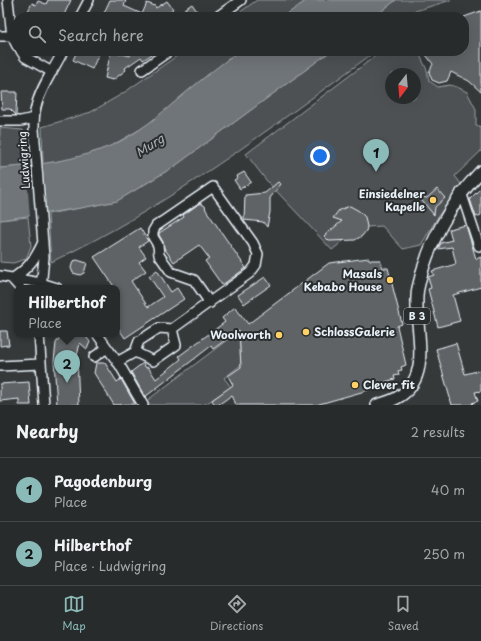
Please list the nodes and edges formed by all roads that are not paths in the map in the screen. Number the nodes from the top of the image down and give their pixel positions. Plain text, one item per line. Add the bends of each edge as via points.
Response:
1 (8, 0) edge
2 (89, 0) edge
3 (241, 0) edge
4 (83, 12) edge
5 (224, 12) edge
6 (0, 36) edge
7 (12, 36) joint
8 (24, 56) edge
9 (60, 56) edge
10 (162, 56) edge
11 (142, 70) dead end
12 (52, 72) junction
13 (34, 118) junction
14 (0, 121) edge
15 (481, 171) edge
16 (461, 192) junction
17 (479, 246) dead end
18 (39, 258) junction
19 (0, 276) edge
20 (12, 278) junction
21 (18, 285) edge
22 (37, 285) edge
23 (41, 285) edge
24 (210, 303) junction
25 (172, 330) junction
26 (39, 337) edge
27 (99, 337) edge
28 (107, 348) junction
29 (135, 352) junction
30 (94, 357) dead end
31 (117, 362) junction
32 (41, 364) junction
33 (0, 366) edge
34 (44, 405) edge
35 (143, 405) edge
36 (377, 405) edge

1 - 7 street
2 - 4 street
3 - 5 street
6 - 7 street
8 - 12 street
9 - 12 street, Ludwigring
10 - 11 street
12 - 13 street, Ludwigring via 39,96
13 - 14 street
13 - 18 street, Ludwigring via 43,242
15 - 16 main road, B 3
16 - 17 street
16 - 36 main road, B 3 via 448,213 422,271 416,306 421,346 418,372 405,392
18 - 20 street
18 - 23 street, Ludwigring
19 - 20 street
20 - 21 street
20 - 22 street
24 - 24 street via 250,274 256,265 258,254 253,243 213,188 156,226 153,231 159,254 172,272 194,280
24 - 25 street
25 - 29 street via 159,328 139,341
25 - 29 street via 176,346 153,361
26 - 32 street
27 - 28 street
28 - 30 street
28 - 31 street
29 - 31 street
31 - 35 street
32 - 33 street
32 - 34 street

